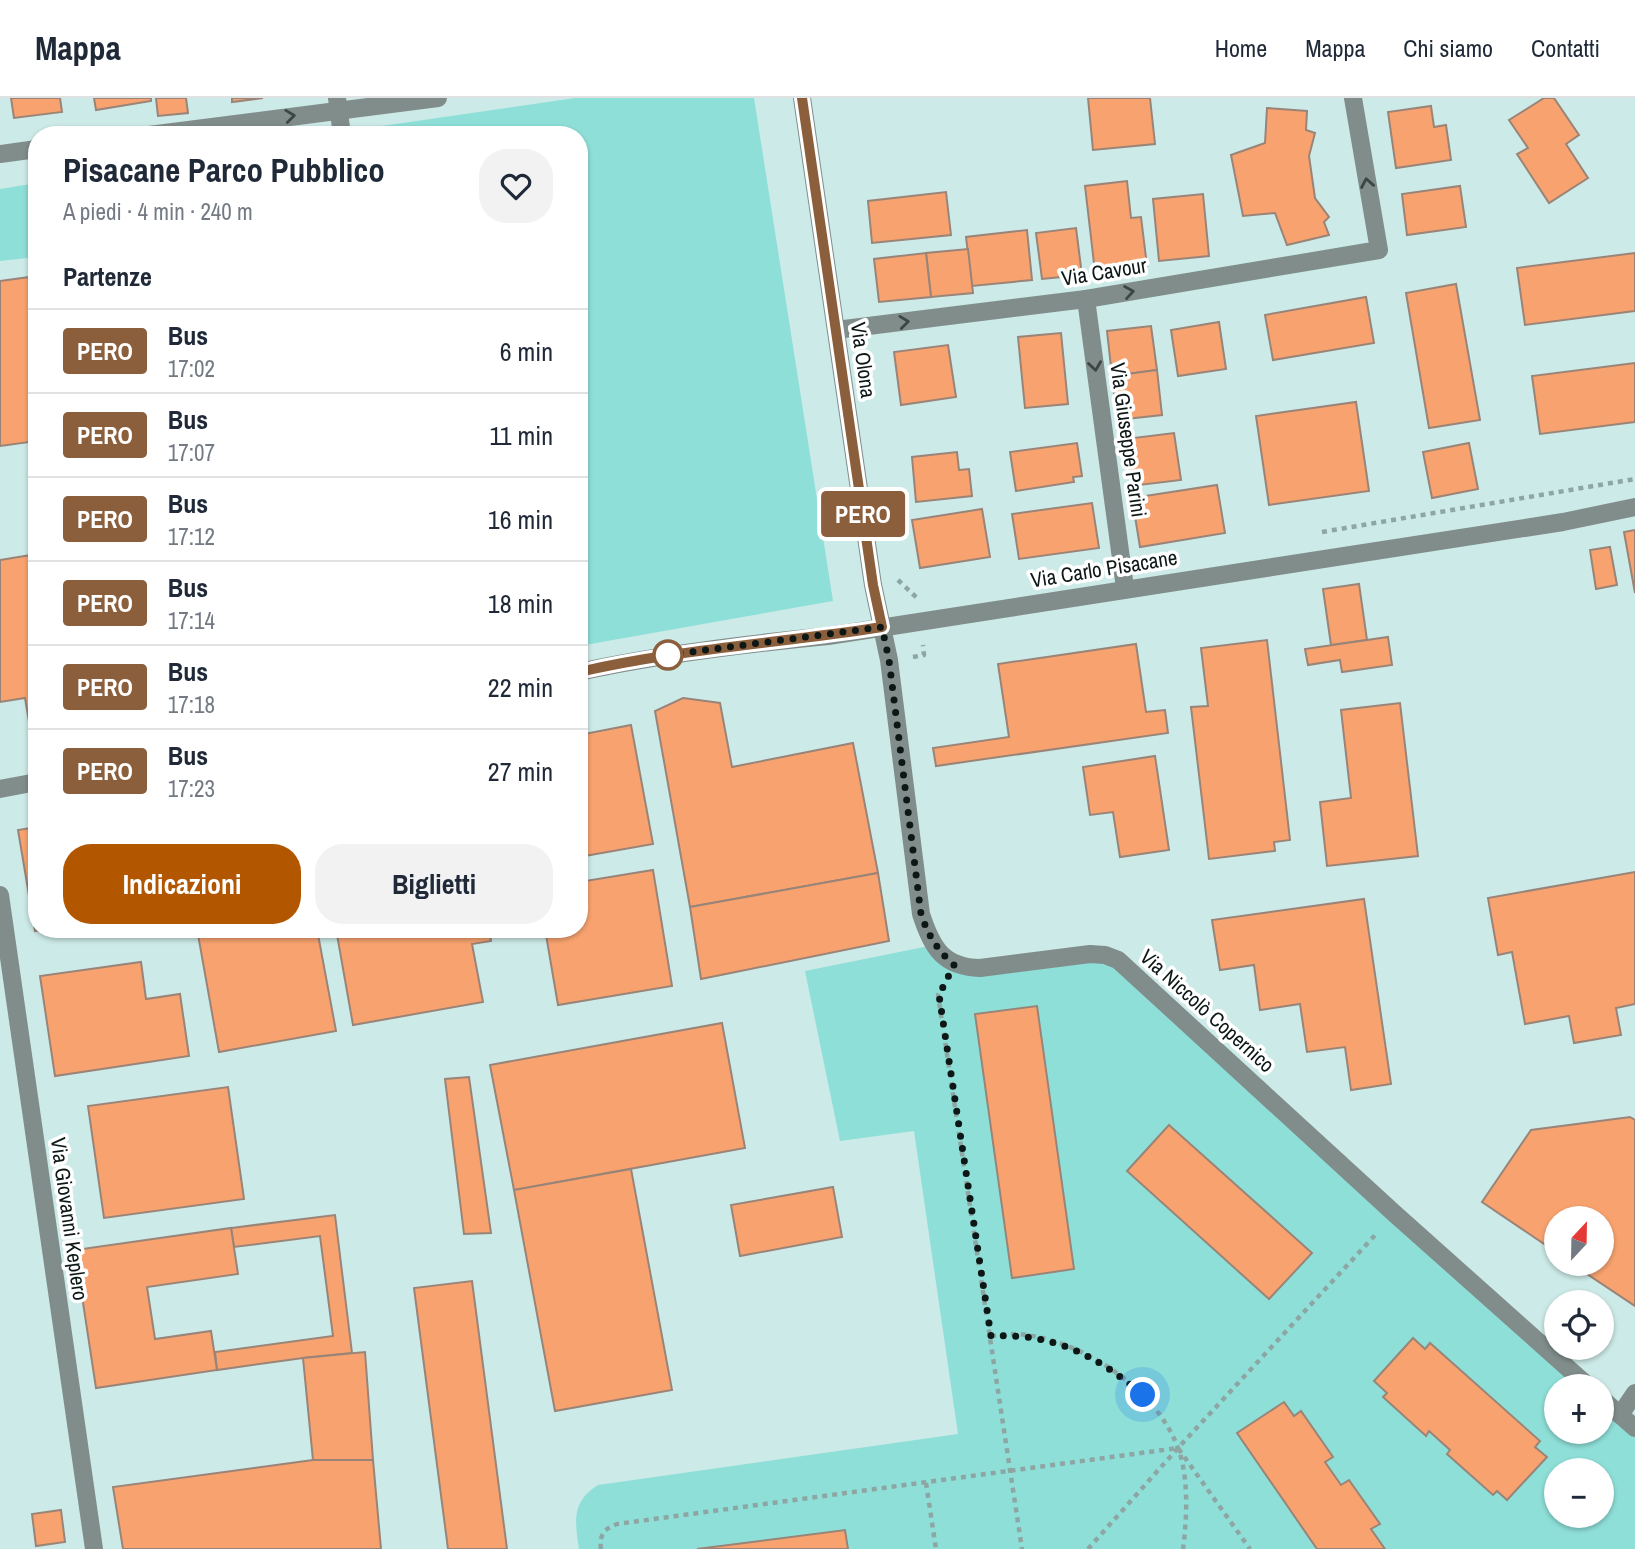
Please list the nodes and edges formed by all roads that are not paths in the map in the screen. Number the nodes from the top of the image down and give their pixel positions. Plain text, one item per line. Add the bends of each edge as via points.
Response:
1 (439, 98) edge
2 (802, 98) edge
3 (1353, 98) edge
4 (338, 104) edge
5 (204, 126) edge
6 (341, 126) edge
7 (28, 150) edge
8 (0, 154) edge
9 (1086, 299) junction
10 (836, 330) junction
11 (1635, 507) edge
12 (1125, 588) junction
13 (882, 627) junction
14 (588, 670) edge
15 (28, 784) edge
16 (0, 789) edge
17 (0, 895) edge
18 (1575, 1374) edge
19 (1635, 1393) edge
20 (1614, 1410) edge
21 (1620, 1415) junction
22 (1635, 1428) edge
23 (94, 1549) edge

1 - 4 street
2 - 10 street, Via Olona
9 -> 3 street, Via Cavour via 1379,250
5 -> 4 street
4 - 6 street
7 - 8 street
10 -> 9 street, Via Cavour
9 -> 12 street, Via Giuseppe Parini
10 - 13 street, Via Olona
11 - 12 street, Via Carlo Pisacane via 1563,522
12 - 13 street, Via Carlo Pisacane
13 - 14 street, Via Carlo Pisacane via 726,646
13 - 18 street, Via Niccolò Copernico via 921,914 934,945 954,965 980,968 1090,954 1118,960
15 - 16 street
17 - 23 street, Via Giovanni Keplero
19 - 21 street
20 - 21 street
21 - 22 street

